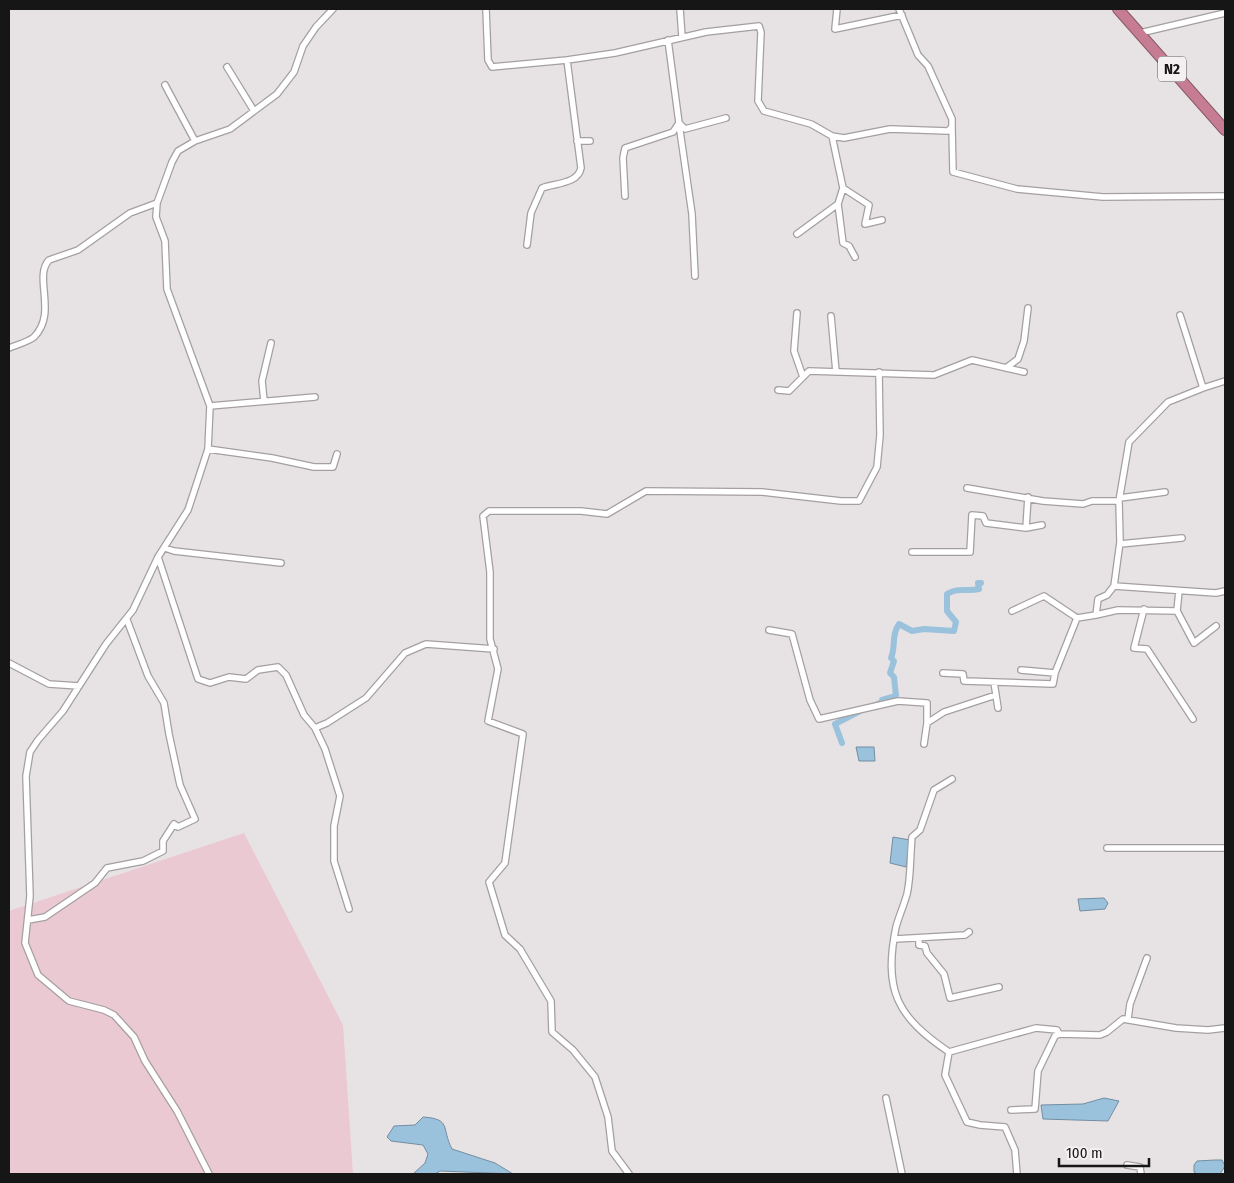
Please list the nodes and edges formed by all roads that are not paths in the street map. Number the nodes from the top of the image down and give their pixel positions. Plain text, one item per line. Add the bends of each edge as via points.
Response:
1 (333, 9) edge
2 (486, 9) edge
3 (680, 9) edge
4 (838, 9) edge
5 (1118, 9) edge
6 (901, 12) edge
7 (1225, 13) edge
8 (1140, 33) junction
9 (682, 37) junction
10 (668, 40) junction
11 (567, 60) junction
12 (227, 67) dead end
13 (165, 85) dead end
14 (254, 111) junction
15 (726, 118) dead end
16 (679, 123) junction
17 (952, 127) junction
18 (1225, 130) edge
19 (832, 136) junction
20 (195, 141) junction
21 (577, 141) junction
22 (590, 141) dead end
23 (843, 188) junction
24 (625, 196) dead end
25 (1225, 196) edge
26 (157, 203) junction
27 (838, 204) junction
28 (882, 220) dead end
29 (797, 234) dead end
30 (527, 245) dead end
31 (855, 256) dead end
32 (696, 276) dead end
33 (1028, 308) dead end
34 (797, 313) dead end
35 (1180, 315) dead end
36 (831, 316) dead end
37 (271, 343) dead end
38 (9, 348) edge
39 (1006, 368) junction
40 (836, 372) junction
41 (879, 372) junction
42 (1024, 372) dead end
43 (803, 377) junction
44 (1225, 381) edge
45 (1203, 388) junction
46 (778, 390) dead end
47 (314, 397) dead end
48 (264, 401) junction
49 (210, 406) junction
50 (208, 449) junction
51 (338, 454) dead end
52 (967, 488) dead end
53 (1165, 492) dead end
54 (1028, 497) junction
55 (1120, 500) junction
56 (1042, 525) dead end
57 (1026, 528) junction
58 (1182, 538) dead end
59 (1120, 544) junction
60 (165, 548) junction
61 (912, 552) dead end
62 (158, 557) junction
63 (281, 563) dead end
64 (1114, 586) junction
65 (1179, 591) junction
66 (1225, 592) edge
67 (1144, 609) junction
68 (1012, 611) dead end
69 (1178, 611) junction
70 (1096, 615) junction
71 (1077, 618) junction
72 (127, 620) junction
73 (1216, 626) dead end
74 (769, 630) dead end
75 (494, 649) junction
76 (9, 663) edge
77 (1021, 670) dead end
78 (943, 673) dead end
79 (1055, 673) junction
80 (994, 682) junction
81 (79, 686) junction
82 (996, 695) junction
83 (998, 708) dead end
84 (1193, 719) dead end
85 (926, 723) junction
86 (314, 728) junction
87 (924, 744) dead end
88 (952, 779) dead end
89 (1106, 848) dead end
90 (1225, 848) edge
91 (349, 909) dead end
92 (28, 920) junction
93 (969, 932) dead end
94 (919, 938) junction
95 (895, 939) junction
96 (1147, 958) dead end
97 (999, 987) dead end
98 (1128, 1019) junction
99 (1225, 1028) edge
100 (1059, 1034) junction
101 (949, 1052) junction
102 (886, 1098) dead end
103 (1011, 1110) dead end
104 (1127, 1165) dead end
105 (209, 1174) edge
106 (629, 1174) edge
107 (902, 1174) edge
108 (1017, 1174) edge
109 (1141, 1174) edge

1 - 14 street via 316,27 294,72 277,94
2 - 11 street via 488,60 492,67
3 - 9 street
4 - 6 street via 835,30
5 - 8 highway, N2
6 - 17 street via 918,55 928,66 952,119
7 - 8 street
8 - 18 highway, N2
9 - 10 street
9 - 19 street via 759,26 760,107 764,111 811,124
10 - 11 street
10 - 16 street
11 - 21 street
12 - 14 street
13 - 20 street
14 - 20 street via 230,129
15 - 16 street via 685,129
16 - 24 street via 673,132 625,148
16 - 32 street
17 - 19 street via 948,131 890,130 844,138
17 - 25 street via 952,172 1017,189 1102,197
19 - 23 street
20 - 26 street via 178,152
21 - 22 street
21 - 30 street via 580,175 542,188 530,213
23 - 27 street
23 - 28 street via 869,205 865,224
26 - 38 street via 130,213 78,250 49,260 42,272 45,316 34,336
26 - 49 street via 156,217 165,241 167,289
27 - 29 street
27 - 31 street via 843,243
33 - 39 street via 1018,359
34 - 43 street via 794,351
35 - 45 street
36 - 40 street
37 - 48 street via 262,381
39 - 41 street via 972,360 934,375
39 - 42 street
40 - 41 street
40 - 43 street via 809,371
41 - 75 street via 877,467 859,501 762,492 646,490 607,514 488,511 483,516 490,572 490,639
43 - 46 street via 789,391
44 - 45 street
45 - 55 street via 1168,402 1129,442
47 - 48 street
48 - 49 street
49 - 50 street
50 - 51 street via 333,467
50 - 60 street via 188,510
52 - 54 street
53 - 55 street
54 - 55 street via 1083,504
54 - 57 street
55 - 59 street
56 - 57 street
57 - 61 street via 986,523 983,516 972,516 970,552
58 - 59 street
59 - 64 street
60 - 62 street
60 - 63 street via 174,552
62 - 72 street
62 - 86 street via 198,680 210,683 229,677 246,679 258,670 278,666
64 - 65 street
64 - 70 street via 1107,595 1098,599
65 - 66 street
65 - 69 street
67 - 69 street
67 - 70 street
67 - 84 street via 1134,648 1147,649
68 - 71 street via 1044,596
69 - 73 street via 1194,642
70 - 71 street
71 - 79 street
72 - 81 street via 106,644
72 - 92 street via 148,676 164,703 180,785 194,819 178,827 174,824 163,841 163,851 143,861 107,868 95,883 45,917
74 - 85 street via 792,634 810,700 819,719 898,701 927,703
75 - 86 street via 426,644 405,653 366,698
75 - 106 street via 498,669 488,721 523,734 505,863 489,882 505,935 520,949 551,1000 552,1032 573,1050 595,1077 608,1117 612,1152
76 - 81 street via 49,684
77 - 79 street
78 - 80 street via 963,674 964,681
79 - 80 street via 1052,684
80 - 82 street
81 - 92 street via 30,752 26,776
82 - 83 street
82 - 85 street via 944,712
85 - 87 street
86 - 91 street via 325,749 340,796 334,826 334,861
88 - 95 street via 934,790 920,830 912,837 907,893
89 - 90 street
92 - 105 street via 25,943 38,975 69,1001 114,1015 134,1036
93 - 94 street via 965,935
94 - 95 street
94 - 97 street via 919,945 925,946 944,974 950,998
95 - 101 street via 891,980 894,993 923,1034
96 - 98 street via 1130,1004
98 - 99 street via 1176,1028
98 - 100 street via 1119,1020 1107,1032 1100,1034
100 - 101 street via 1057,1030 1036,1028
100 - 103 street via 1038,1071 1035,1109
101 - 108 street via 945,1075 967,1122 1005,1127 1016,1150
102 - 107 street
104 - 109 street via 1140,1167

